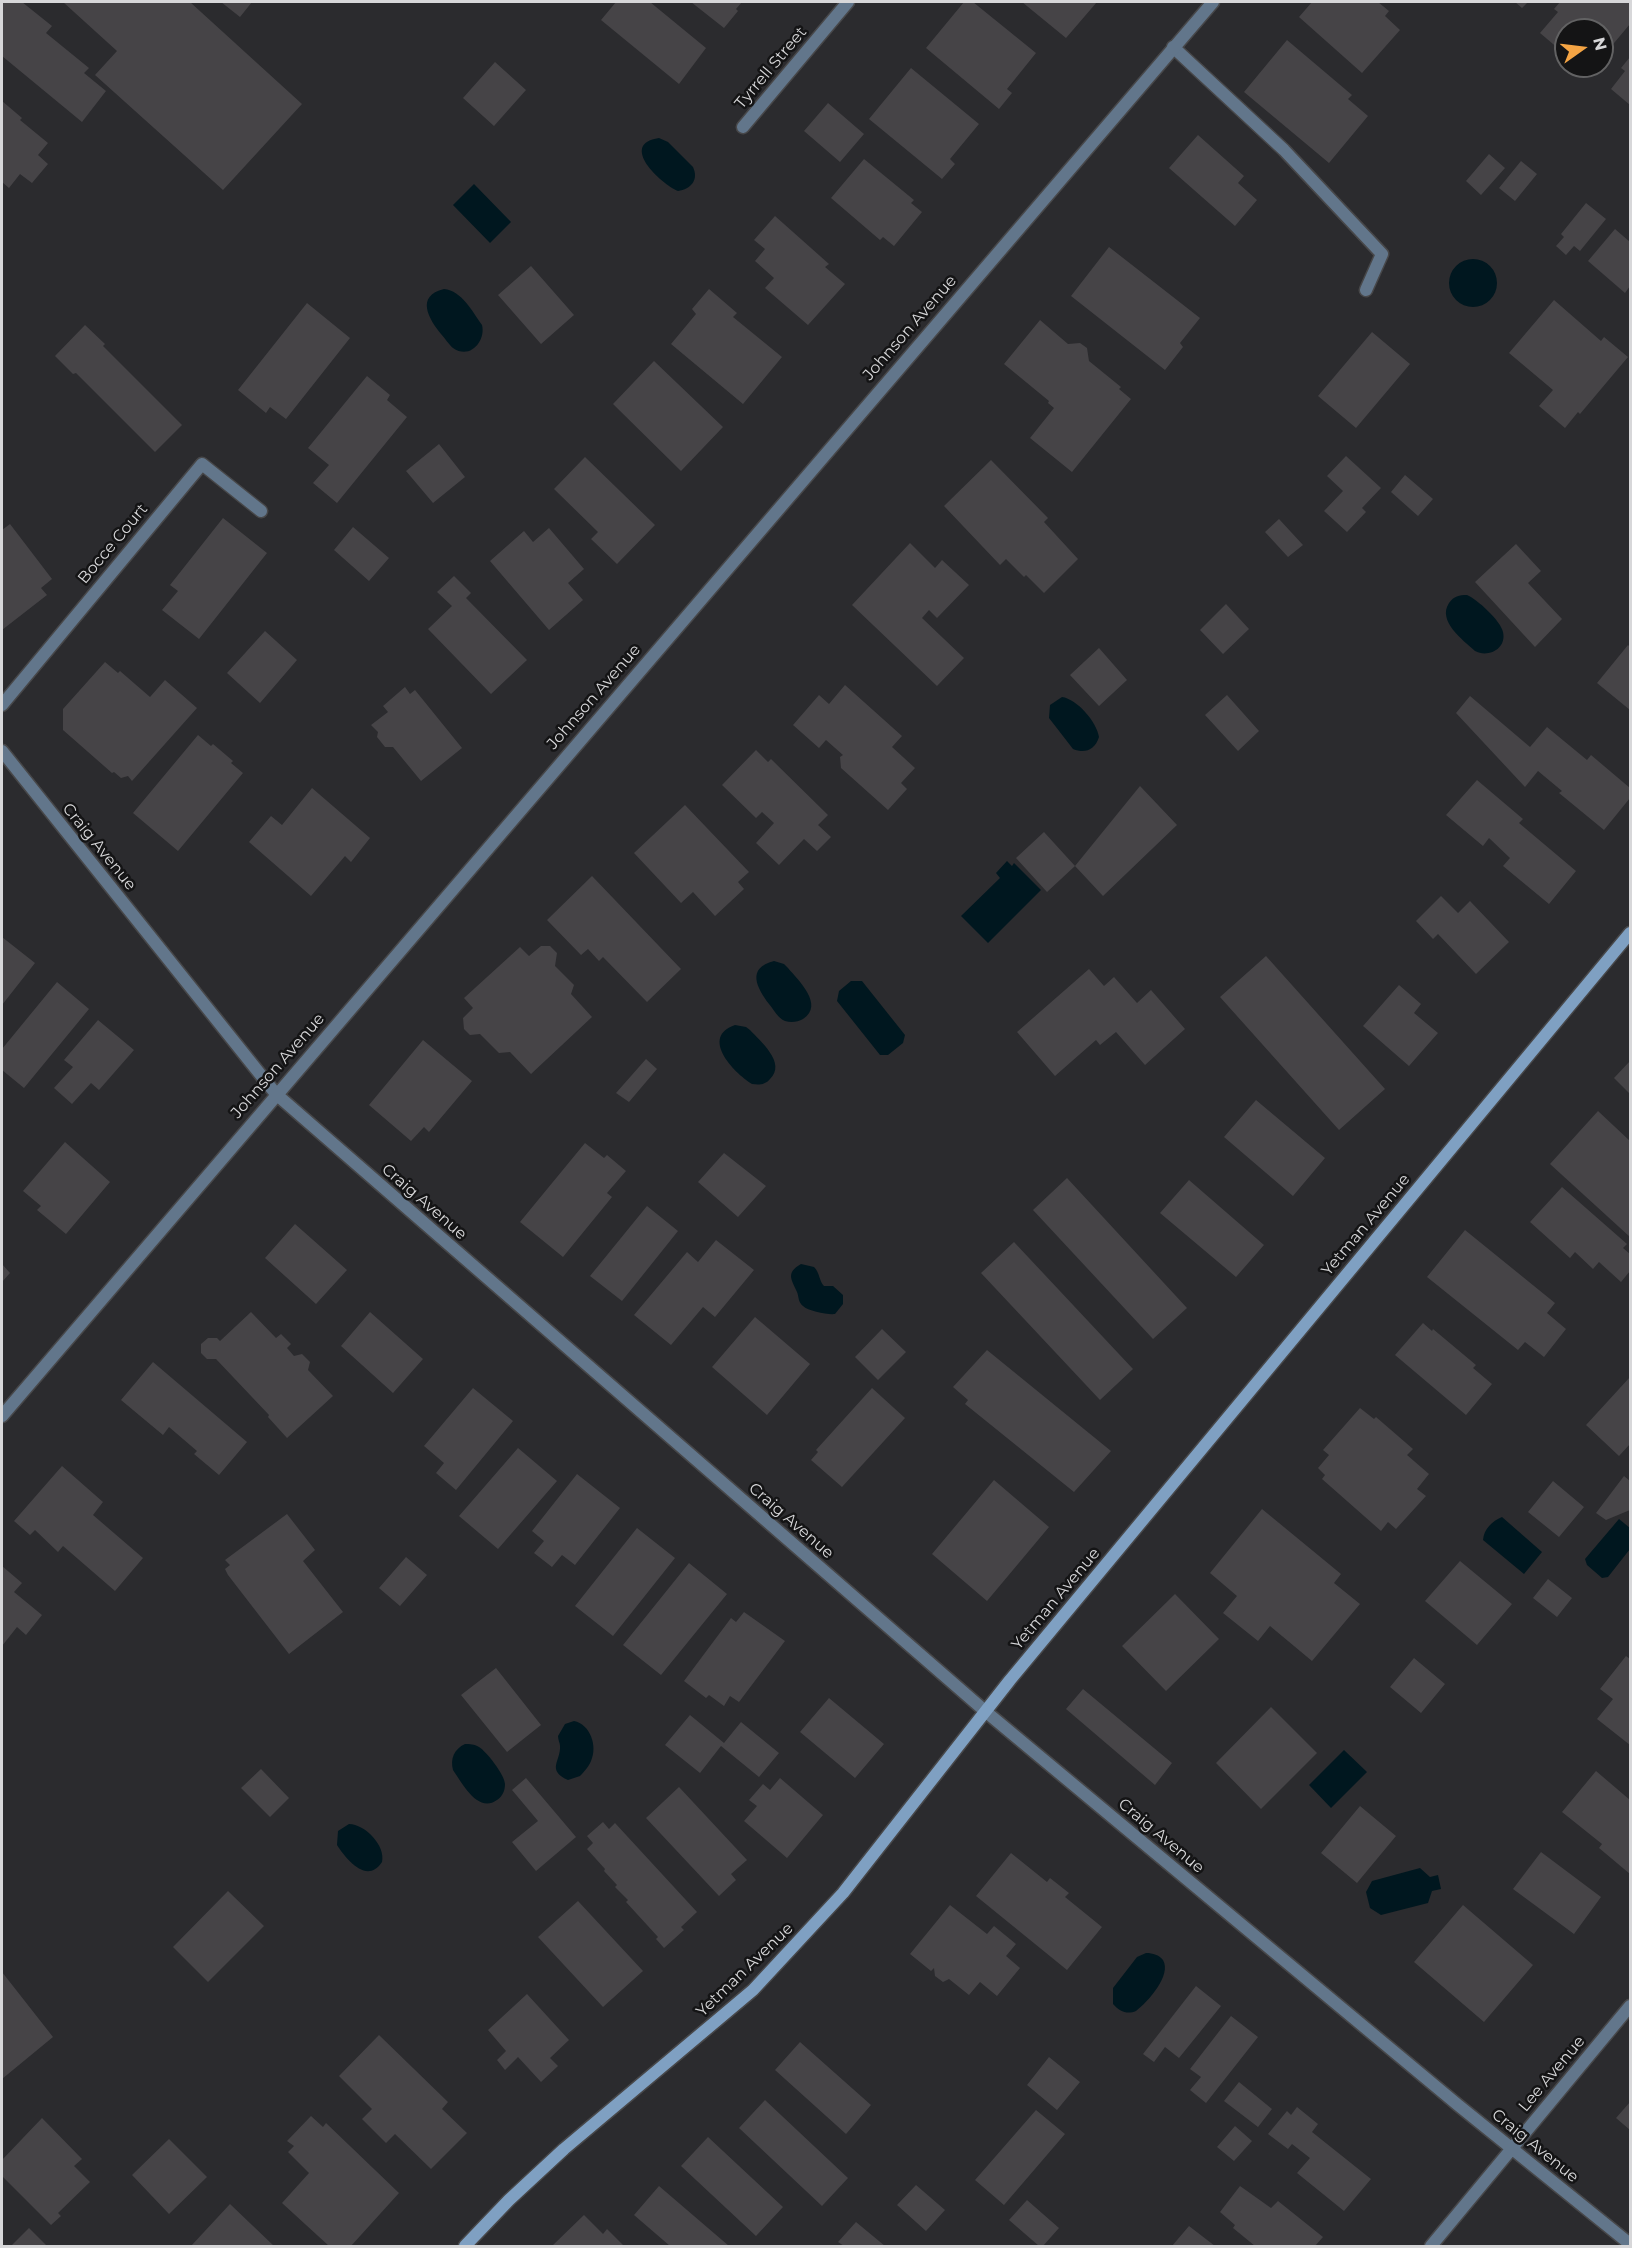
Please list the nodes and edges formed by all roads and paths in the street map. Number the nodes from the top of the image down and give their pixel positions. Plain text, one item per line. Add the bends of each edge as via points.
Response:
1 (848, 2) edge
2 (1213, 2) edge
3 (1173, 47) junction
4 (743, 127) dead end
5 (1366, 290) dead end
6 (261, 511) dead end
7 (2, 705) edge
8 (2, 751) edge
9 (1630, 933) edge
10 (276, 1094) junction
11 (2, 1416) edge
12 (985, 1711) junction
13 (1630, 2006) edge
14 (1512, 2149) junction
15 (1630, 2244) edge
16 (465, 2247) edge
17 (1431, 2247) edge

1 - 4 street, Tyrrell Street
2 - 3 street, Johnson Avenue
3 - 5 street via 1284,150 1382,254
3 - 10 street, Johnson Avenue
6 - 7 street, Bocce Court via 202,464
8 - 10 street, Craig Avenue
9 - 12 street, Yetman Avenue
10 - 11 street, Johnson Avenue
10 - 12 street, Craig Avenue
12 - 14 street, Craig Avenue
12 - 16 street, Yetman Avenue via 843,1893 783,1959 723,2016 564,2148
13 - 14 street, Lee Avenue
14 - 15 street, Craig Avenue
14 - 17 street, Lee Avenue

